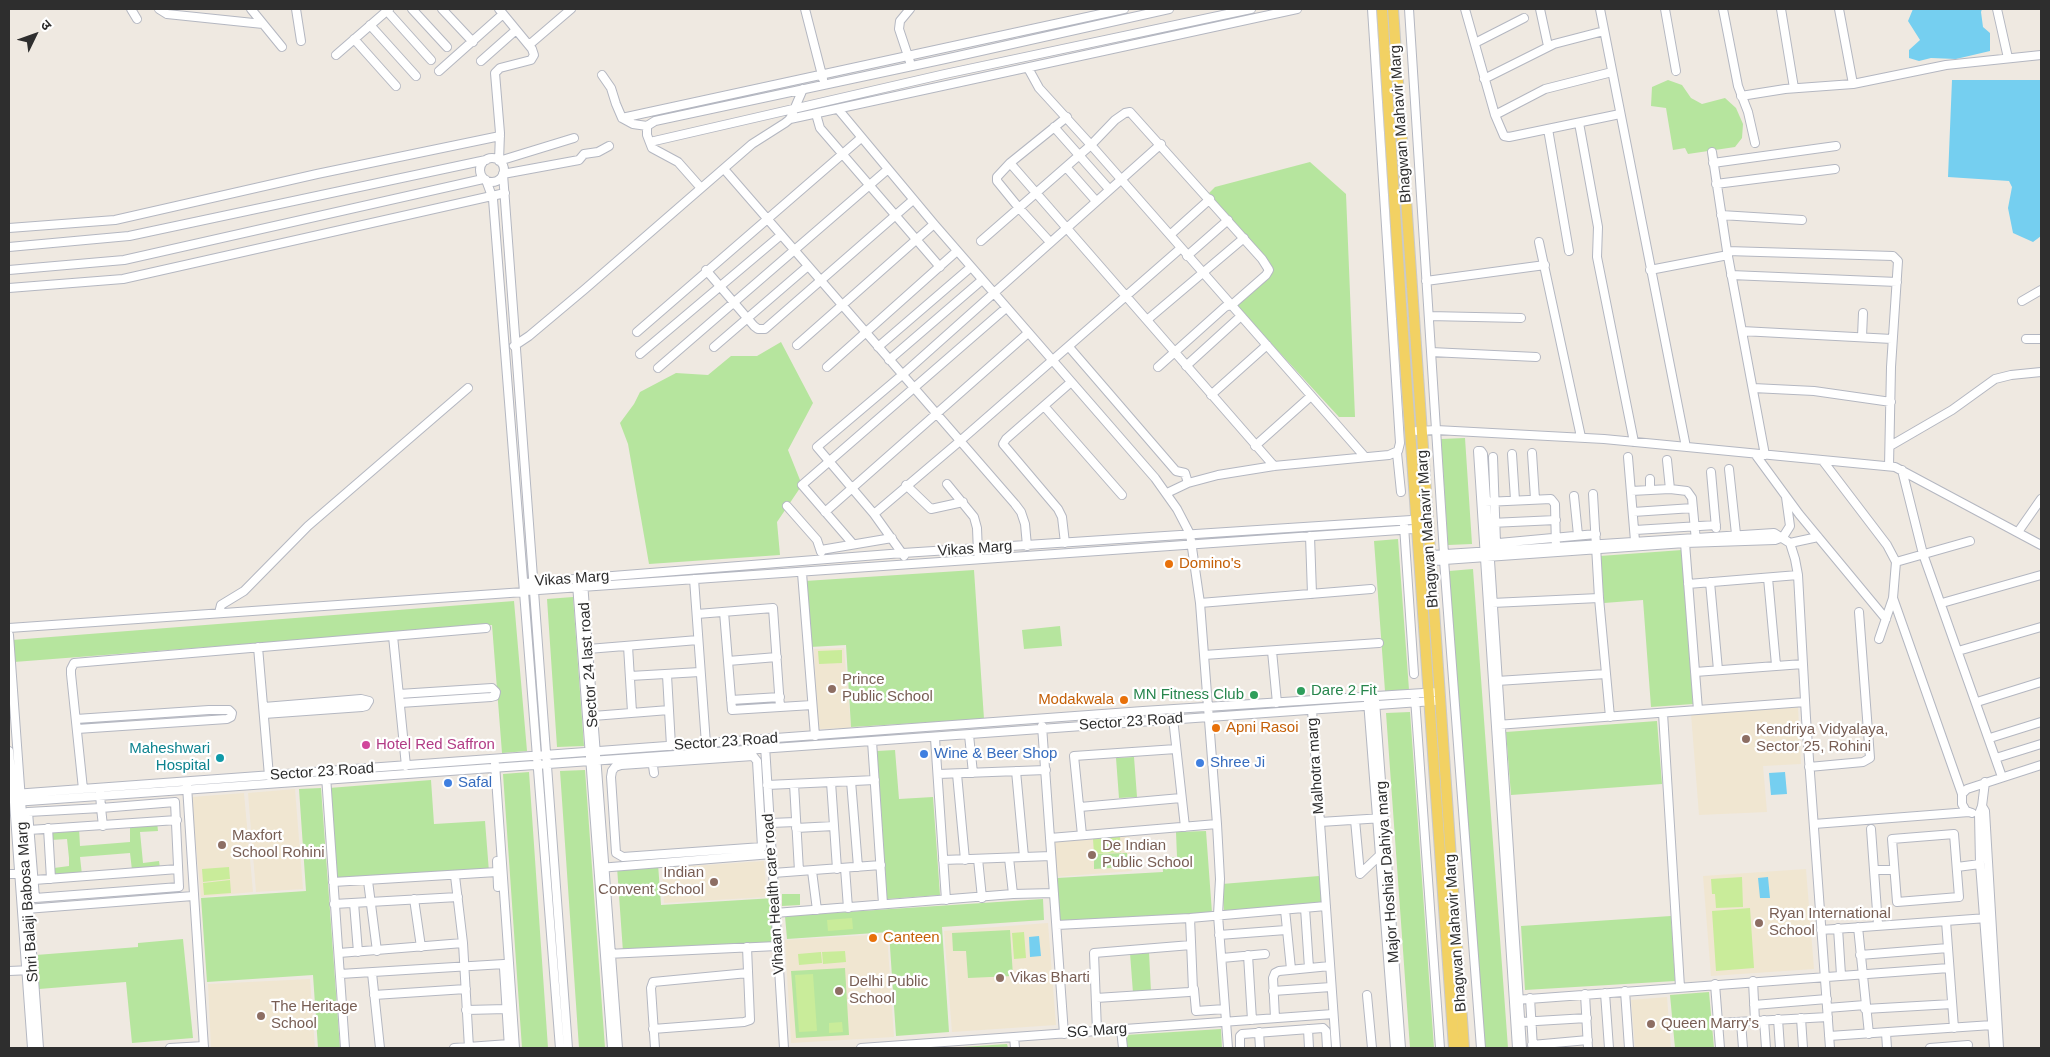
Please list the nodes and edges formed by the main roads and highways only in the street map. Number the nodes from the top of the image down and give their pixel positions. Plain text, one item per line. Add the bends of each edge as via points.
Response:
1 (1382, 9) edge
2 (1393, 9) edge
3 (1456, 1006) junction
4 (1454, 1048) edge
5 (1464, 1048) edge

1 - 3 main road, Bhagwan Mahavir Marg via 1416,524
2 - 3 main road, Bhagwan Mahavir Marg via 1440,696
3 - 4 main road, Bhagwan Mahavir Marg
3 - 5 main road, Bhagwan Mahavir Marg

